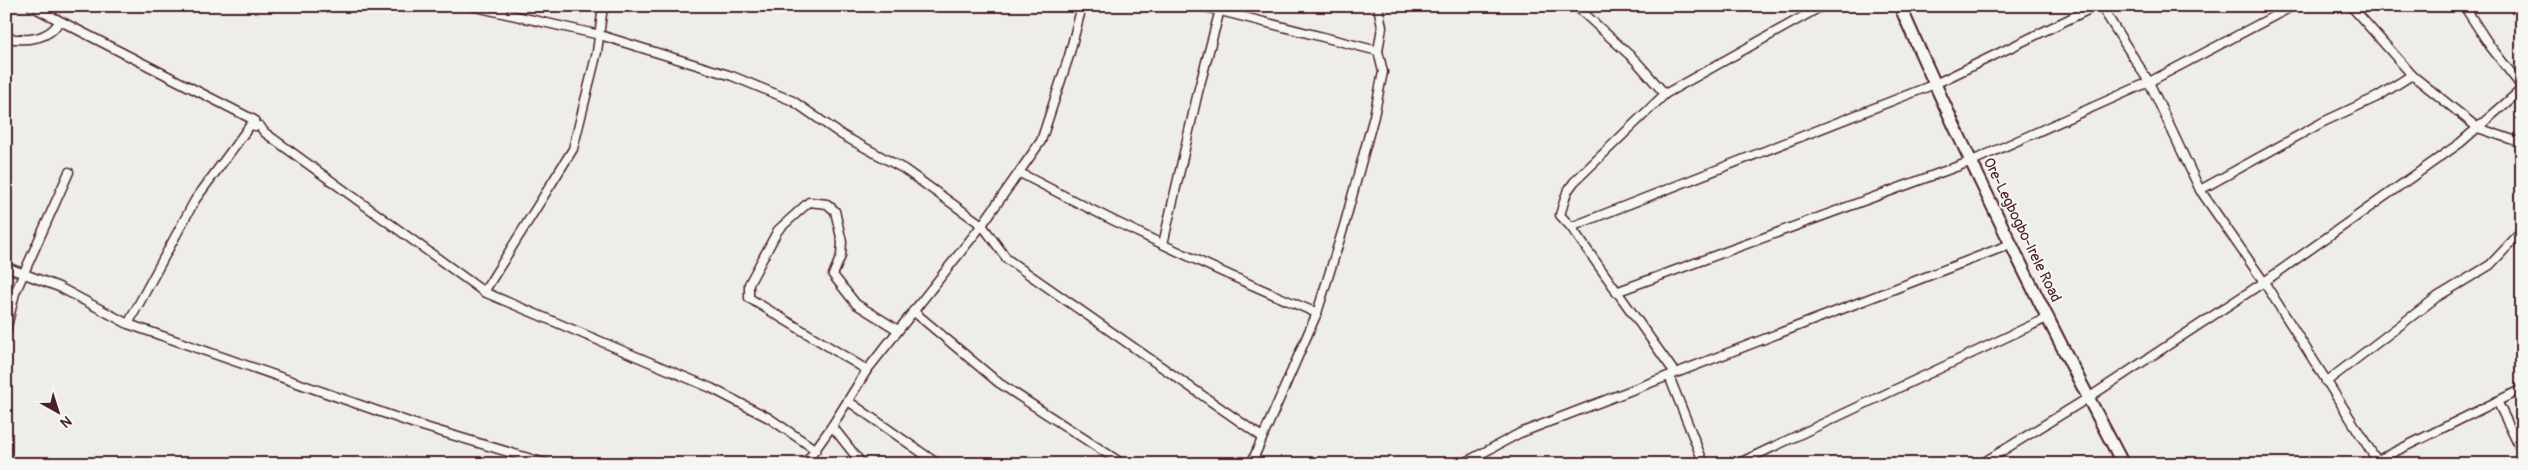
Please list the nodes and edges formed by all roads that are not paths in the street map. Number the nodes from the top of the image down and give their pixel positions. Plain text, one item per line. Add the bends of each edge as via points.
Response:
1 (31, 6) edge
2 (470, 6) edge
3 (603, 6) edge
4 (1082, 6) edge
5 (1201, 6) edge
6 (1378, 6) edge
7 (1576, 6) edge
8 (1822, 6) edge
9 (1900, 6) edge
10 (2096, 6) edge
11 (2101, 6) edge
12 (2293, 6) edge
13 (2351, 6) edge
14 (2464, 6) edge
15 (1221, 9) edge
16 (59, 22) junction
17 (600, 36) junction
18 (6, 38) edge
19 (1378, 52) junction
20 (2412, 76) junction
21 (2148, 82) junction
22 (1934, 84) junction
23 (2522, 88) edge
24 (1666, 94) junction
25 (254, 120) junction
26 (2478, 128) junction
27 (2522, 143) edge
28 (1972, 161) junction
29 (69, 172) dead end
30 (1020, 173) junction
31 (2200, 190) junction
32 (982, 225) junction
33 (1571, 227) junction
34 (2522, 231) edge
35 (1163, 244) junction
36 (2011, 244) junction
37 (6, 267) edge
38 (24, 272) junction
39 (2264, 282) junction
40 (484, 292) junction
41 (1616, 292) junction
42 (913, 311) junction
43 (1318, 313) junction
44 (2049, 317) junction
45 (128, 324) junction
46 (898, 330) junction
47 (6, 331) edge
48 (867, 370) junction
49 (1672, 374) junction
50 (2326, 382) junction
51 (2522, 389) edge
52 (2088, 398) junction
53 (848, 401) junction
54 (2497, 401) junction
55 (832, 426) junction
56 (1262, 437) junction
57 (816, 450) junction
58 (2522, 452) edge
59 (6, 463) edge
60 (2375, 463) edge
61 (13, 464) edge
62 (548, 464) edge
63 (805, 464) edge
64 (862, 464) edge
65 (938, 464) edge
66 (1123, 464) edge
67 (1251, 464) edge
68 (1462, 464) edge
69 (1704, 464) edge
70 (1738, 464) edge
71 (1982, 464) edge
72 (2123, 464) edge

1 - 16 street
2 - 17 street
3 - 17 street
4 - 30 street via 1041,141
5 - 15 street
6 - 19 street via 1382,26
7 - 24 street via 1636,61
8 - 24 street
9 - 22 main road, Ore-Legbogbo-Irele Road
10 - 22 street
11 - 21 street
12 - 21 street
13 - 20 street
14 - 23 street
15 - 19 street
15 - 35 street
16 - 18 street via 47,35 21,41
16 - 25 street
17 - 32 street via 732,76 793,101 842,135 904,169
17 - 40 street via 573,148
19 - 43 street via 1383,72 1374,116
20 - 26 street
20 - 31 street
21 - 28 street
21 - 31 street
22 - 28 main road, Ore-Legbogbo-Irele Road
22 - 33 street
23 - 26 street
24 - 33 street via 1567,192 1560,214
25 - 40 street via 255,126 260,126
25 - 45 street via 195,200
26 - 27 street
26 - 39 street
28 - 36 main road, Ore-Legbogbo-Irele Road
28 - 41 street
29 - 38 street
30 - 32 street
30 - 35 street
31 - 39 street
32 - 42 street
32 - 56 street via 1007,259
33 - 41 street
34 - 50 street via 2490,265 2437,297
35 - 43 street
36 - 44 main road, Ore-Legbogbo-Irele Road
36 - 49 street
37 - 38 street
38 - 45 street
38 - 47 street via 14,293
39 - 50 street
39 - 52 street
40 - 57 street via 710,388 770,418
41 - 49 street
42 - 46 street
42 - 66 street via 999,383
43 - 56 street
44 - 52 main road, Ore-Legbogbo-Irele Road
44 - 70 street
45 - 62 street via 412,423
46 - 48 street
46 - 48 street via 856,304 833,276 841,256 842,242 835,211 827,204 809,202 778,230 749,284 749,298
48 - 53 street
49 - 68 street via 1520,433
49 - 69 street
50 - 60 street
51 - 54 street
52 - 71 street
52 - 72 main road, Ore-Legbogbo-Irele Road
53 - 55 street
53 - 65 street
54 - 58 street
54 - 60 street
55 - 57 street
55 - 64 street
56 - 67 street
57 - 63 street
59 - 61 street

